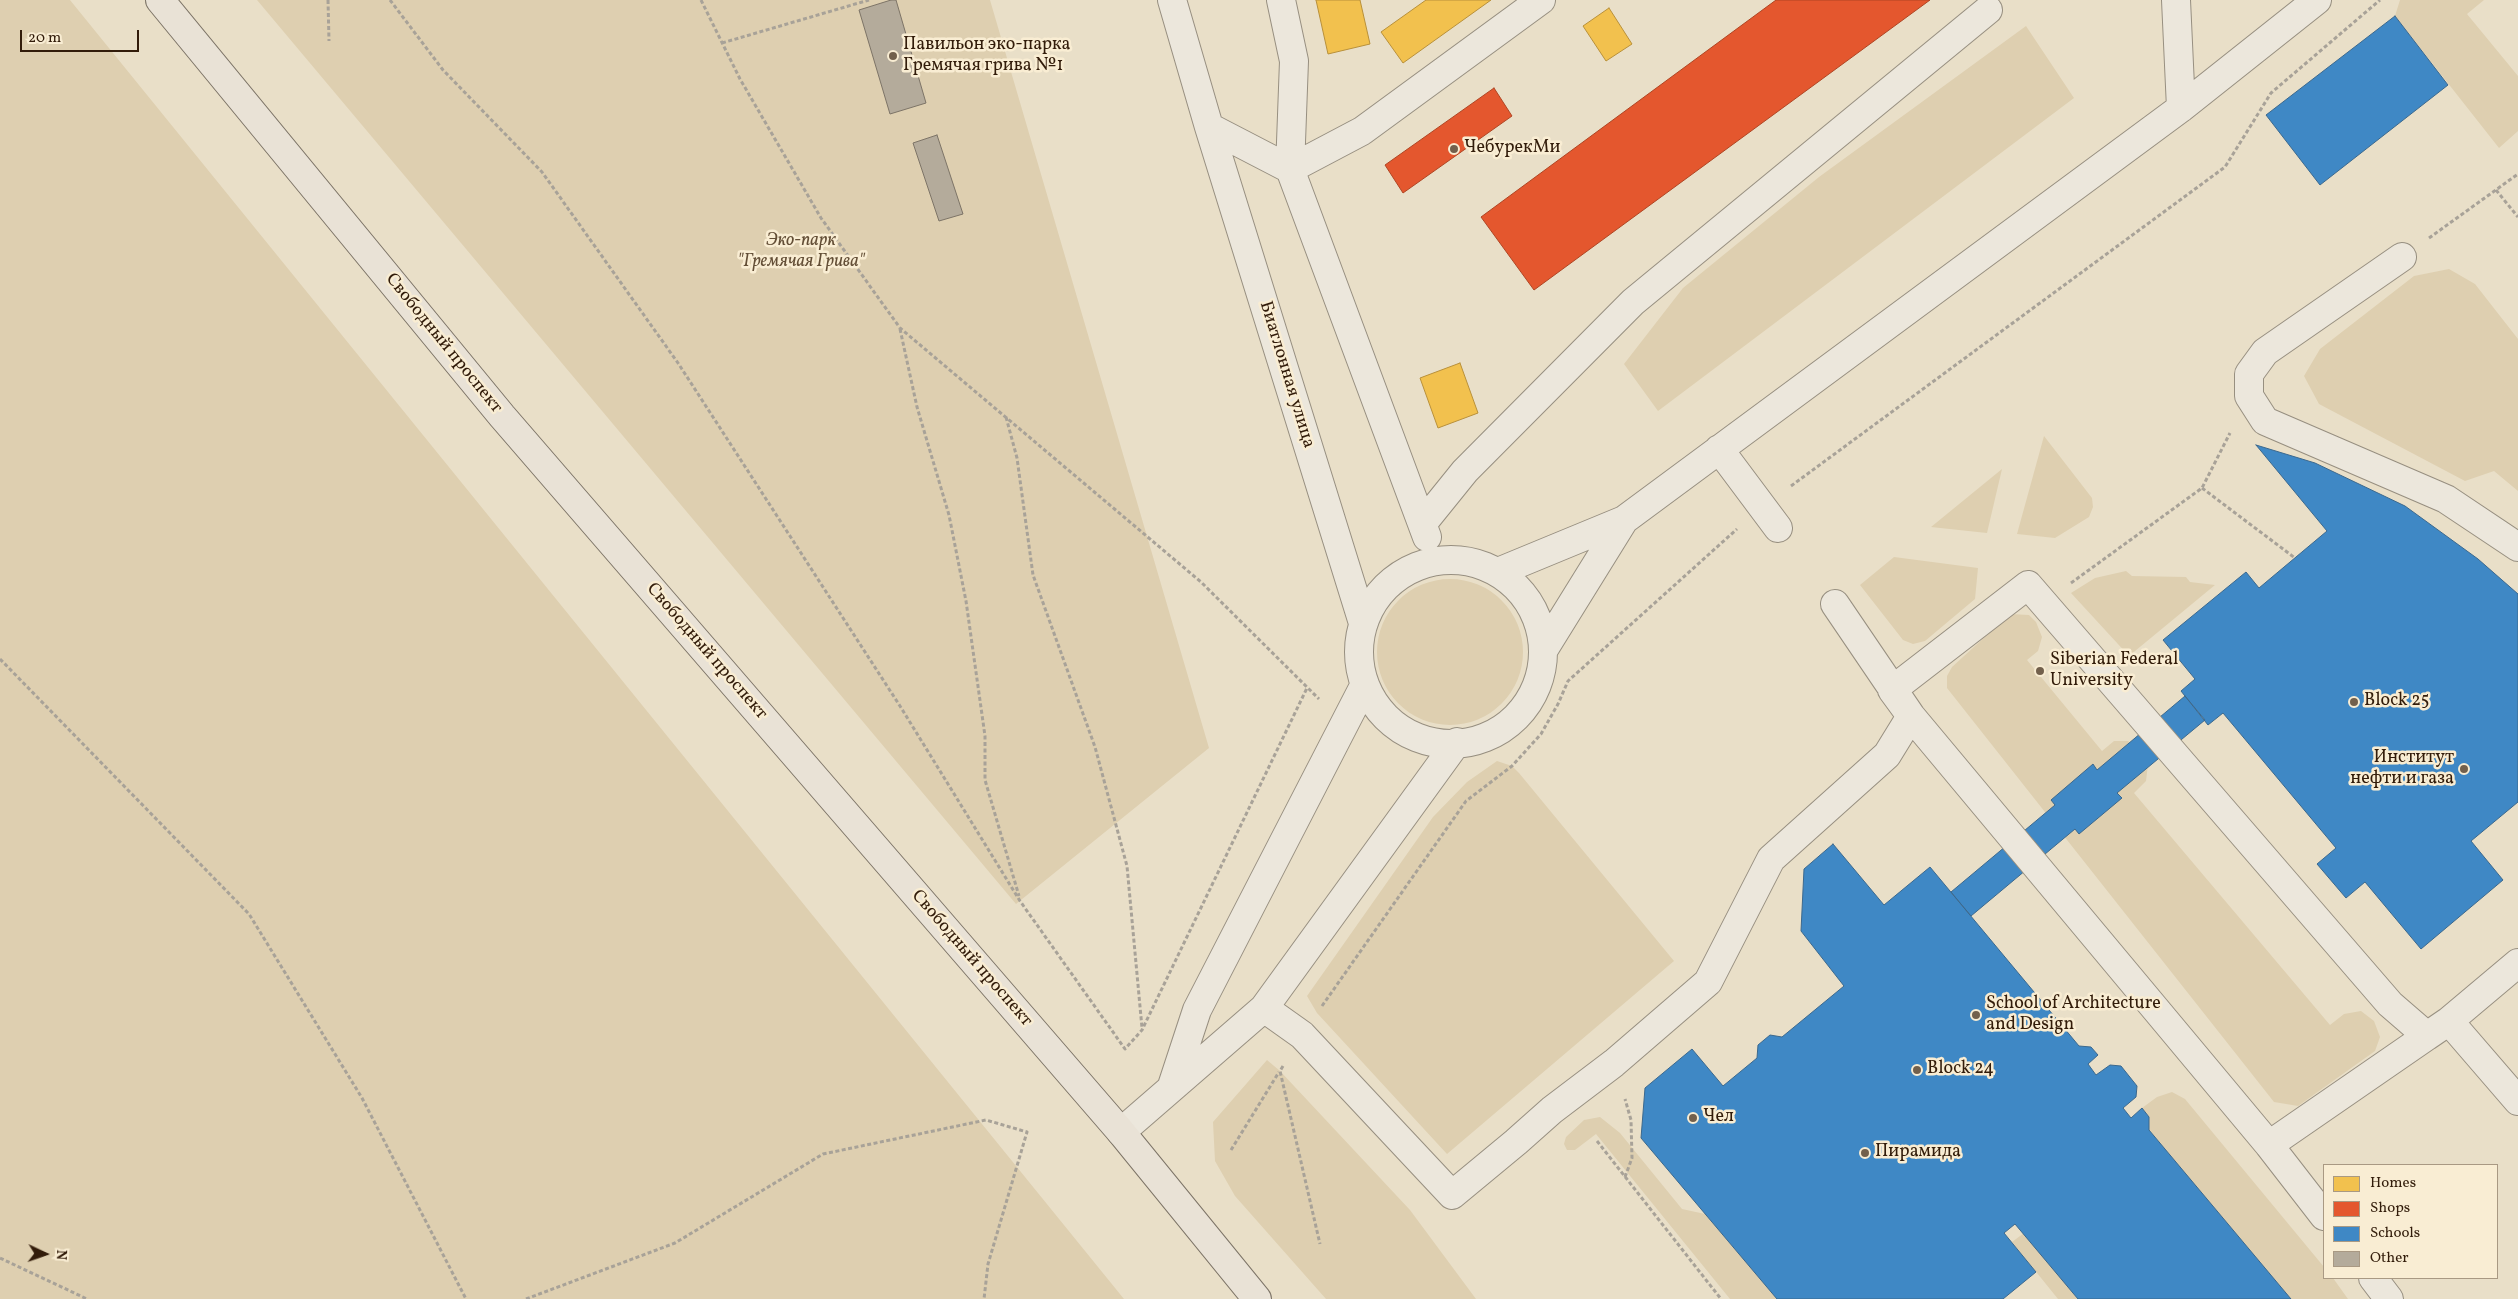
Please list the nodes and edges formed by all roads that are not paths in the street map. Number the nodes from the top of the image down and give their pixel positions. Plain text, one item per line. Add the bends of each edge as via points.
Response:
1 (160, 0) edge
2 (1172, 0) edge
3 (1281, 0) edge
4 (1541, 0) edge
5 (2176, 0) edge
6 (2317, 0) edge
7 (1988, 10) dead end
8 (2181, 108) junction
9 (1209, 127) junction
10 (1290, 169) junction
11 (2402, 257) road end
12 (1719, 449) junction
13 (1769, 518) road end
14 (1624, 520) junction
15 (1423, 523) junction
16 (2518, 547) edge
17 (1435, 560) junction
18 (1498, 572) junction
19 (1835, 604) dead end
20 (1363, 622) junction
21 (1544, 649) junction
22 (1364, 686) junction
23 (1892, 690) junction
24 (1911, 716) junction
25 (1457, 742) junction
26 (2518, 963) edge
27 (1264, 1008) junction
28 (2438, 1028) junction
29 (1172, 1086) junction
30 (2518, 1101) edge
31 (1120, 1132) junction
32 (2269, 1145) junction
33 (2323, 1215) edge
34 (2374, 1279) edge
35 (1257, 1299) edge
36 (2389, 1299) edge

1 - 31 main road, Свободный проспект via 502,416
2 - 9 street, Биатлонная улица
3 - 10 street via 1294,61
4 - 10 street via 1362,131
5 - 8 street
6 - 8 street
7 - 15 street via 1633,302 1464,471
8 - 12 street
9 - 10 street
9 - 20 street, Биатлонная улица
10 - 15 street
11 - 16 street via 2265,352 2249,374 2249,396 2265,422 2446,498
12 - 13 street
12 - 14 street
14 - 18 street
14 - 21 street
15 - 17 street
17 - 18 street via 1457,559 1478,563
17 - 20 street via 1411,568 1390,582 1374,600
18 - 21 street via 1526,598 1537,619
19 - 23 street
20 - 22 street via 1358,654
21 - 25 street via 1540,676 1530,702 1511,722 1489,737
22 - 25 street via 1380,712 1403,732 1432,743
22 - 29 street via 1198,1010
23 - 24 street
23 - 28 street via 2028,585 2390,1004
24 - 27 street via 1887,755 1771,859 1708,982 1452,1195 1302,1036
24 - 32 street
25 - 27 street
26 - 28 street
27 - 29 street
28 - 30 street
28 - 32 street
29 - 31 street
31 - 35 main road, Свободный проспект
32 - 33 street
34 - 36 street

